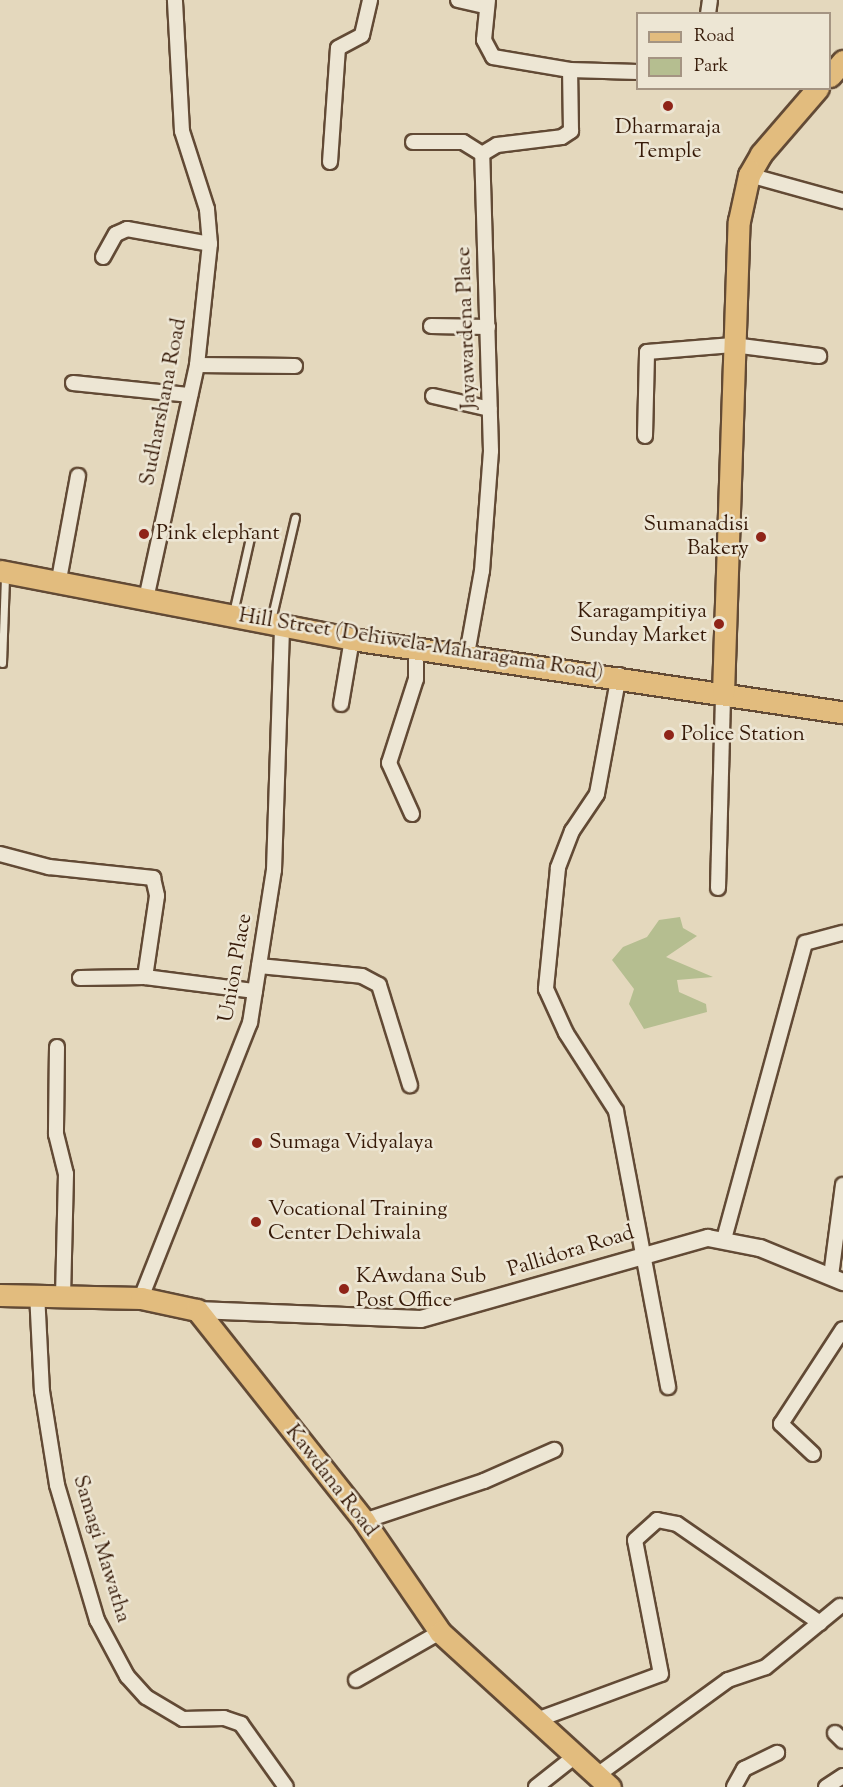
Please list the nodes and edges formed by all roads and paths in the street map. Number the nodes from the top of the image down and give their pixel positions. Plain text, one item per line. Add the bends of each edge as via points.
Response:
1 (175, 0) edge
2 (370, 0) edge
3 (458, 0) edge
4 (486, 3) edge
5 (843, 61) edge
6 (570, 70) junction
7 (636, 72) edge
8 (831, 77) edge
9 (816, 90) edge
10 (412, 142) dead end
11 (482, 154) junction
12 (330, 162) dead end
13 (749, 176) junction
14 (843, 201) edge
15 (210, 244) junction
16 (104, 258) dead end
17 (431, 326) dead end
18 (488, 327) junction
19 (733, 345) junction
20 (819, 356) dead end
21 (197, 365) junction
22 (295, 366) dead end
23 (73, 383) dead end
24 (190, 395) junction
25 (433, 396) dead end
26 (490, 409) junction
27 (645, 436) dead end
28 (78, 476) dead end
29 (295, 518) dead end
30 (250, 533) dead end
31 (2, 572) edge
32 (58, 585) junction
33 (146, 599) junction
34 (232, 616) junction
35 (276, 625) junction
36 (352, 639) junction
37 (416, 648) junction
38 (468, 654) junction
39 (2, 663) dead end
40 (619, 675) junction
41 (723, 693) junction
42 (341, 704) dead end
43 (843, 712) edge
44 (412, 814) dead end
45 (0, 854) edge
46 (718, 888) dead end
47 (843, 933) edge
48 (259, 966) junction
49 (145, 977) junction
50 (80, 978) dead end
51 (255, 991) junction
52 (57, 1047) dead end
53 (410, 1085) dead end
54 (843, 1185) edge
55 (724, 1239) junction
56 (641, 1255) junction
57 (837, 1279) edge
58 (37, 1293) junction
59 (63, 1294) junction
60 (0, 1295) edge
61 (141, 1298) junction
62 (197, 1310) junction
63 (843, 1329) edge
64 (668, 1387) dead end
65 (554, 1450) dead end
66 (813, 1454) dead end
67 (364, 1521) junction
68 (840, 1606) dead end
69 (820, 1623) junction
70 (440, 1632) junction
71 (356, 1680) dead end
72 (534, 1720) junction
73 (777, 1753) dead end
74 (574, 1757) junction
75 (843, 1776) edge
76 (603, 1782) edge
77 (286, 1787) edge
78 (536, 1787) edge
79 (734, 1787) edge
80 (826, 1787) edge

1 - 15 street, Sudharshana Road via 182,131 207,208
2 - 12 street via 362,35 338,48
3 - 4 street
4 - 6 street via 484,40 493,57
5 - 8 main road
6 - 7 street
6 - 11 street via 571,131 562,137 496,145
9 - 13 main road via 773,139
10 - 11 street via 463,142
11 - 18 street, Jayawardena Place
13 - 14 street
13 - 19 main road via 739,221
15 - 16 street via 127,229 116,234
15 - 21 street, Sudharshana Road
17 - 18 street
18 - 26 street, Jayawardena Place
19 - 20 street
19 - 27 street via 647,352
19 - 41 main road
21 - 22 street
21 - 24 street, Sudharshana Road
23 - 24 street
24 - 33 street, Sudharshana Road
25 - 26 street
26 - 38 street, Jayawardena Place via 482,571
28 - 32 street
29 - 35 lane
30 - 34 lane
31 - 32 main road, Hill Street (Dehiwela-Maharagama Road)
31 - 39 lane
32 - 33 main road, Hill Street (Dehiwela-Maharagama Road)
33 - 34 main road, Hill Street (Dehiwela-Maharagama Road)
34 - 35 main road, Hill Street (Dehiwela-Maharagama Road)
35 - 36 main road, Hill Street (Dehiwela-Maharagama Road)
35 - 48 street, Union Place via 274,870
36 - 37 main road, Hill Street (Dehiwela-Maharagama Road)
36 - 42 street
37 - 38 main road, Hill Street (Dehiwela-Maharagama Road)
37 - 44 street via 416,679 389,763
38 - 40 main road, Hill Street (Dehiwela-Maharagama Road)
40 - 41 main road, Hill Street (Dehiwela-Maharagama Road)
40 - 56 street via 597,794 572,831 558,868 546,989 566,1033 616,1112
41 - 43 main road, Hill Street (Dehiwela-Maharagama Road)
41 - 46 street
45 - 49 street via 49,867 153,878 157,896
47 - 55 street via 805,943
48 - 51 street, Union Place
48 - 53 street via 362,976 379,985
49 - 50 street
49 - 51 street
51 - 61 street, Union Place via 225,1096
52 - 59 street via 56,1134 66,1174
54 - 57 street
55 - 56 street, Pallidora Road via 685,1240
55 - 57 street, Pallidora Road
56 - 62 street, Pallidora Road via 421,1318
56 - 64 street
58 - 59 main road
58 - 60 main road
58 - 77 street, Samagi Mawatha via 42,1391 57,1485 96,1620 127,1676 146,1697 183,1719 224,1718 241,1724
59 - 61 main road
61 - 62 main road
62 - 67 main road, Kawdana Road
63 - 66 street via 781,1424
65 - 67 street via 484,1481
67 - 70 main road, Kawdana Road
68 - 69 street
69 - 72 street via 677,1524 657,1520 635,1540 661,1674
69 - 76 street via 766,1667 728,1680
70 - 71 street
70 - 72 main road, Kawdana Road
72 - 74 main road, Kawdana Road
73 - 79 street via 744,1769
74 - 76 main road, Kawdana Road
74 - 78 street
75 - 80 street

